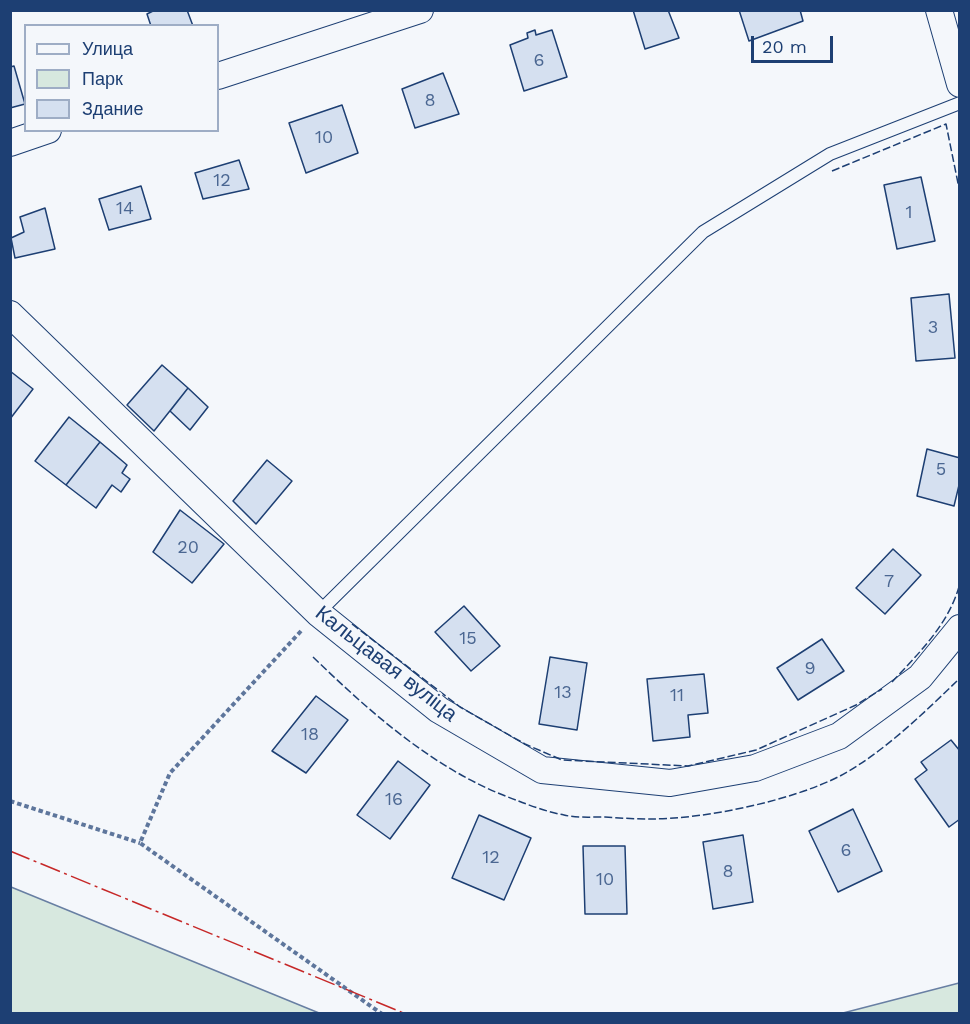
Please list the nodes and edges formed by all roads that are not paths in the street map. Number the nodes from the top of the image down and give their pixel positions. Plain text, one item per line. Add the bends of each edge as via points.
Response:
1 (420, 10) edge
2 (939, 10) edge
3 (219, 76) edge
4 (960, 84) edge
5 (960, 103) edge
6 (42, 132) edge
7 (10, 143) edge
8 (10, 314) edge
9 (318, 613) junction
10 (960, 628) edge

1 - 3 street
2 - 4 street
5 - 9 lane via 830,154 703,232
6 - 7 street
8 - 9 street, Кальцавая вуліца
9 - 10 street, Кальцавая вуліца via 439,710 542,770 670,783 755,768 839,736 920,677

